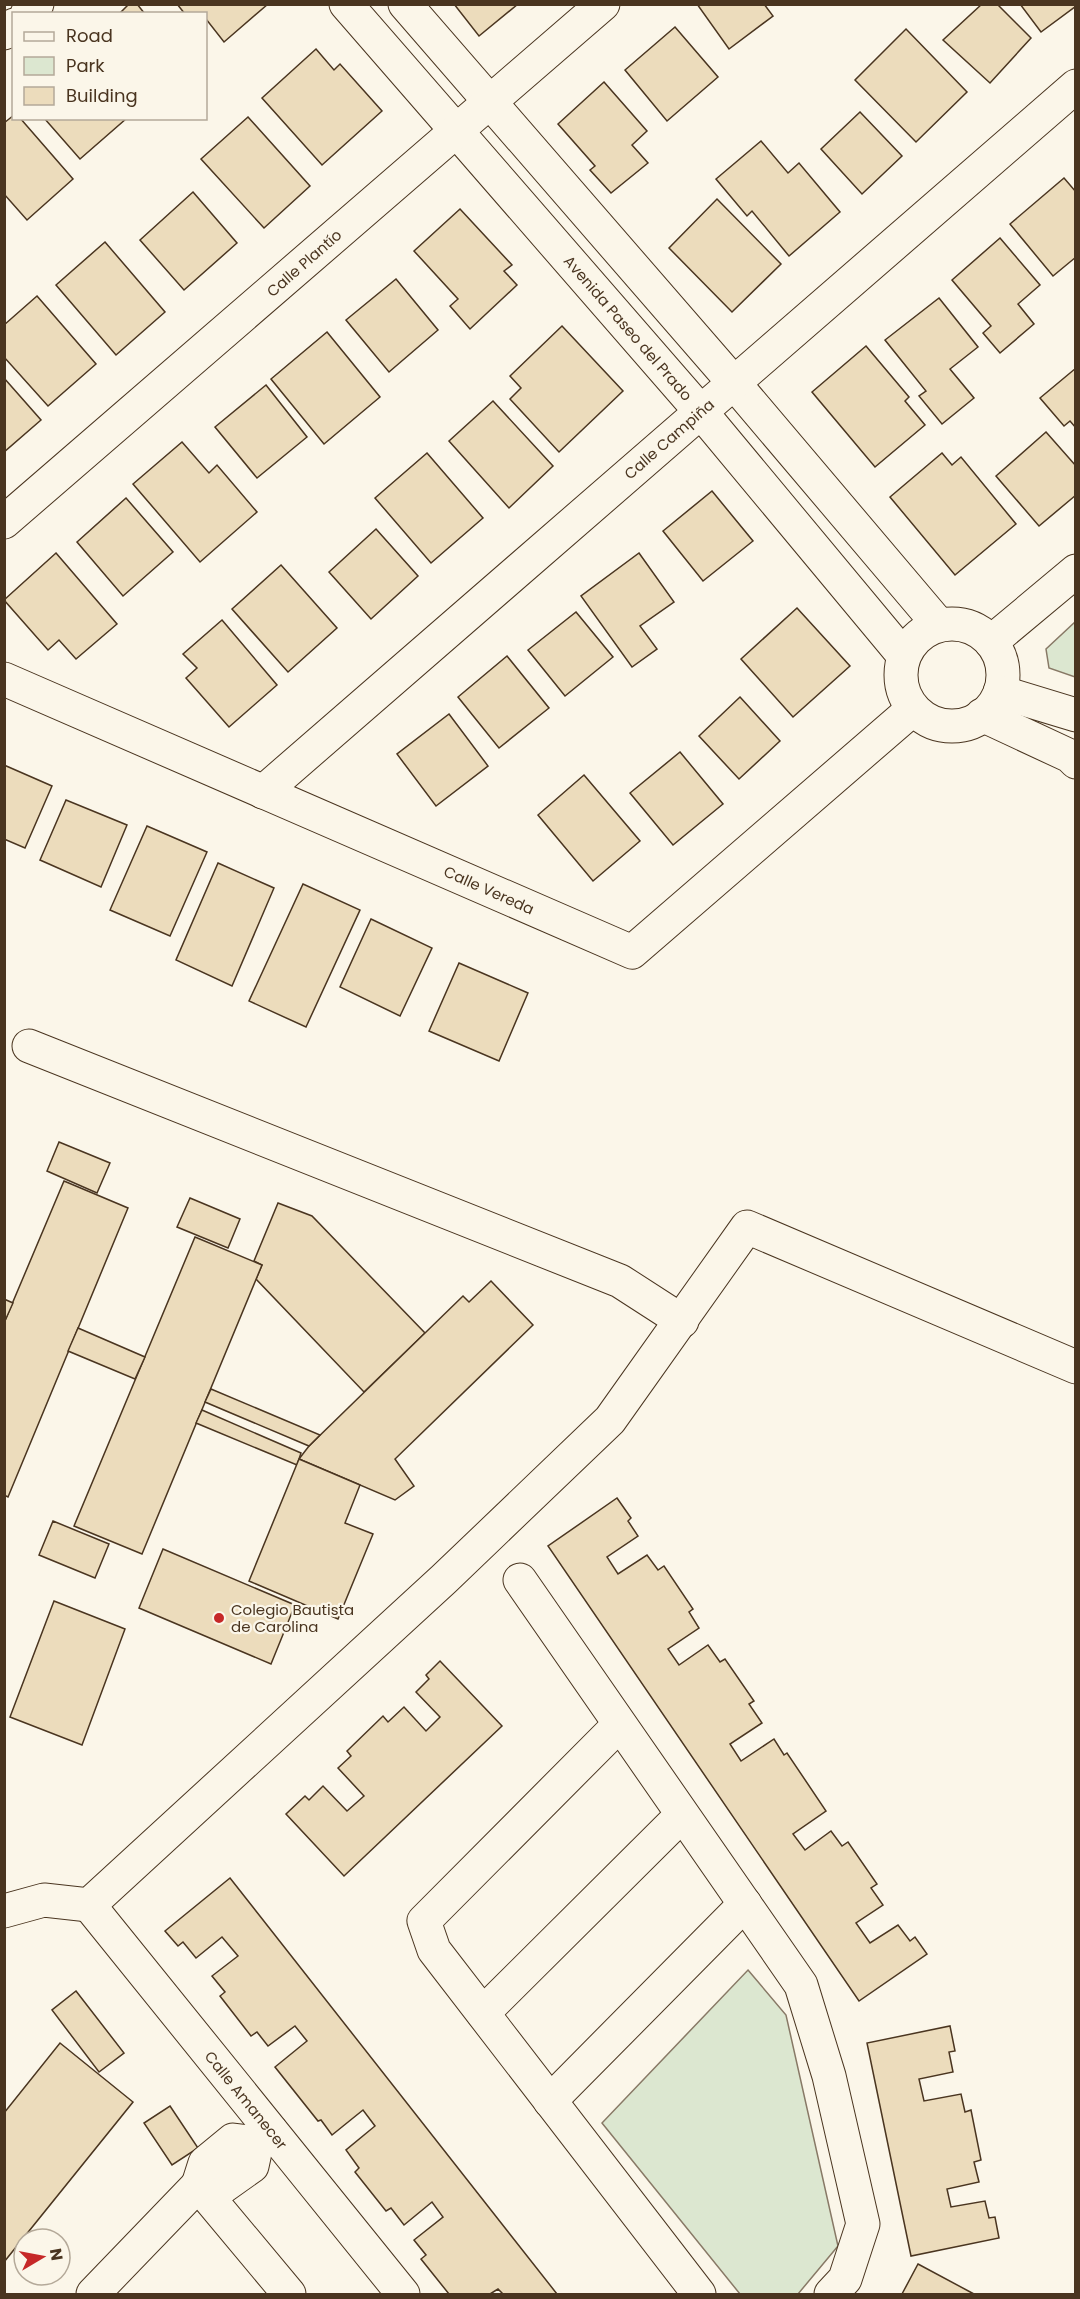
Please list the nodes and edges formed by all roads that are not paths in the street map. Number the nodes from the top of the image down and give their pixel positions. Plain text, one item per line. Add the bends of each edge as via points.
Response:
1 (346, 4) edge
2 (405, 4) edge
3 (603, 4) edge
4 (1076, 86) edge
5 (490, 102) junction
6 (457, 131) junction
7 (734, 383) junction
8 (701, 412) junction
9 (4, 522) edge
10 (1076, 571) edge
11 (939, 625) junction
12 (991, 642) junction
13 (904, 656) junction
14 (4, 679) edge
15 (991, 704) junction
16 (913, 709) junction
17 (1076, 715) edge
18 (1076, 762) edge
19 (263, 792) junction
20 (29, 1046) dead end
21 (682, 1321) junction
22 (1076, 1367) edge
23 (519, 1580) dead end
24 (619, 1725) junction
25 (682, 1815) junction
26 (745, 1904) junction
27 (89, 1905) junction
28 (4, 1911) edge
29 (483, 2013) junction
30 (550, 2101) junction
31 (264, 2137) junction
32 (198, 2185) junction
33 (93, 2295) edge
34 (289, 2295) edge
35 (404, 2295) edge
36 (699, 2295) edge
37 (831, 2295) edge

1 - 6 street, Avenida Paseo del Prado
2 - 5 street
3 - 5 street, Calle Plantío
4 - 7 street, Calle Campiña
5 - 6 street, Calle Plantío
5 - 7 street
6 - 8 street, Avenida Paseo del Prado
6 - 9 street, Calle Plantío
7 - 8 street, Calle Campiña
7 - 11 street
8 - 13 street, Avenida Paseo del Prado
8 - 19 street, Calle Campiña
10 - 12 street
11 - 12 street via 968,626
11 - 13 street via 918,636
12 - 15 street via 1004,675
13 - 16 street via 901,684
14 - 19 street, Calle Vereda
15 - 16 street via 974,722 953,727 931,723
15 - 17 street
15 - 18 street
16 - 19 street, Calle Vereda via 632,952
20 - 21 street via 620,1281
21 - 22 street via 747,1227
21 - 27 street via 610,1420 444,1579
23 - 24 street
24 - 25 street
24 - 29 street via 424,1921 434,1950
25 - 26 street
25 - 29 street
26 - 30 street
26 - 37 street via 801,1985 829,2076 862,2224 845,2279
27 - 28 street via 44,1900
27 - 31 street, Calle Amanecer
29 - 30 street
30 - 36 street
31 - 32 street via 233,2140 205,2163
31 - 35 street, Calle Amanecer
32 - 33 street
32 - 34 street

